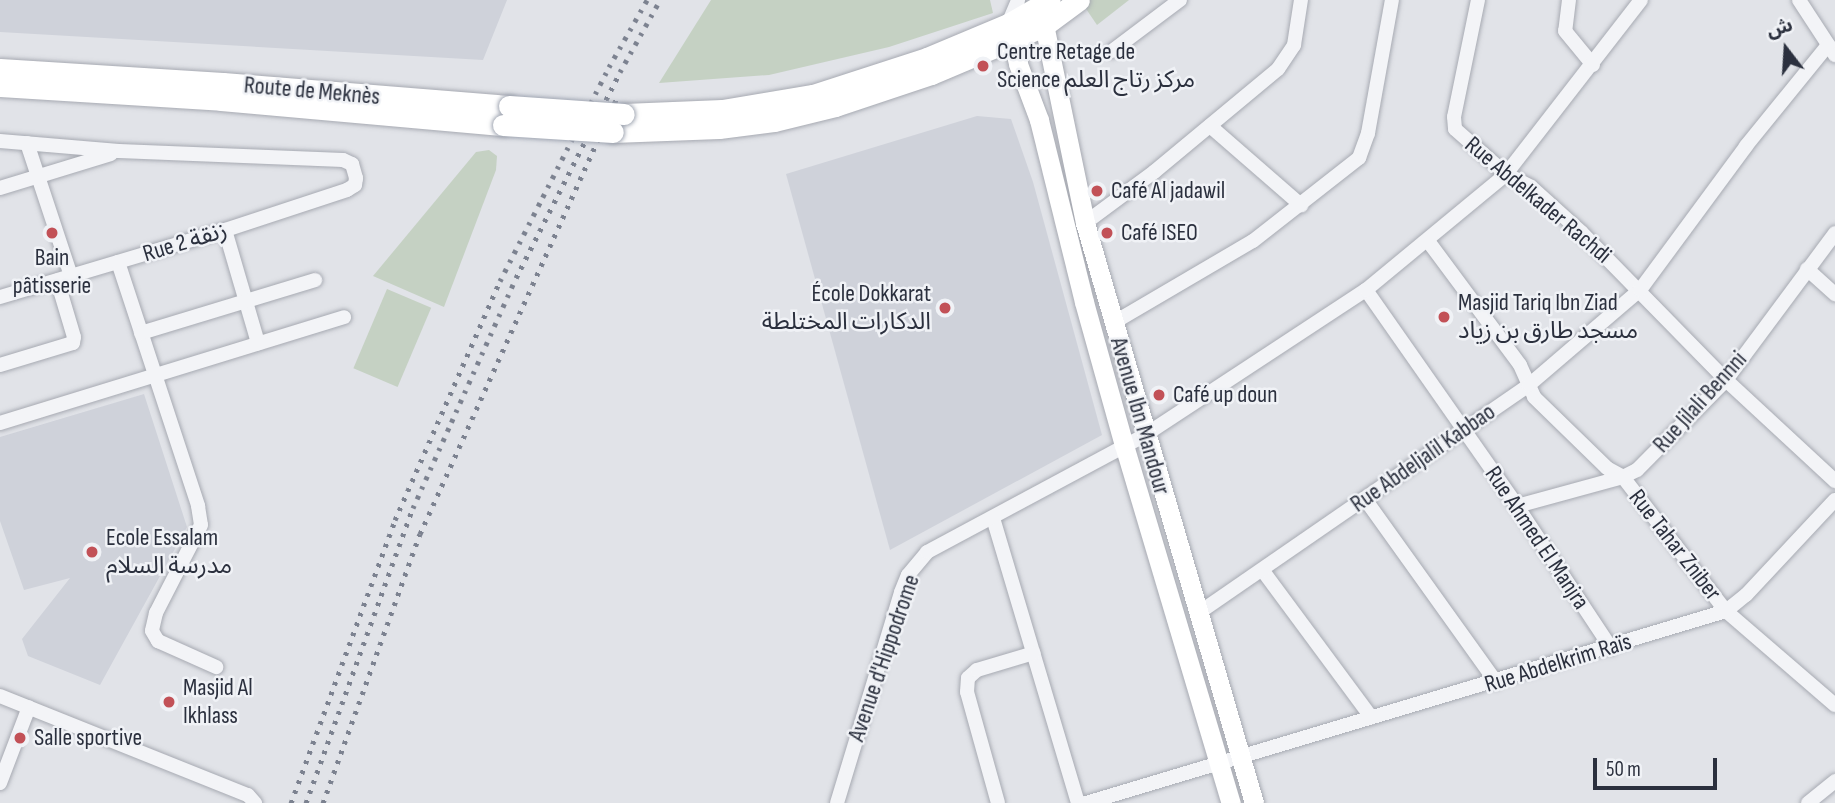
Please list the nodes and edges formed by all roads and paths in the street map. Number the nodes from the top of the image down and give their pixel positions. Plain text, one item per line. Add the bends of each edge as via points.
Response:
1 (1018, 0) edge
2 (1079, 0) edge
3 (1180, 0) edge
4 (1301, 0) edge
5 (1392, 0) edge
6 (1478, 0) edge
7 (1569, 0) edge
8 (1641, 0) edge
9 (1799, 0) edge
10 (1042, 8) edge
11 (1010, 32) junction
12 (1831, 50) edge
13 (1112, 51) dead end
14 (1594, 65) junction
15 (0, 69) edge
16 (0, 86) edge
17 (506, 116) junction
18 (1210, 126) junction
19 (0, 141) edge
20 (27, 144) junction
21 (119, 151) junction
22 (1506, 174) junction
23 (38, 177) junction
24 (0, 188) edge
25 (1301, 205) junction
26 (1085, 223) junction
27 (225, 230) junction
28 (1835, 233) edge
29 (1428, 241) junction
30 (118, 261) junction
31 (1807, 269) junction
32 (64, 278) junction
33 (315, 280) dead end
34 (1366, 290) junction
35 (1640, 290) junction
36 (1835, 294) edge
37 (0, 296) edge
38 (245, 301) junction
39 (344, 317) dead end
40 (1113, 324) junction
41 (141, 333) junction
42 (258, 343) junction
43 (0, 365) edge
44 (154, 375) junction
45 (1726, 380) junction
46 (1528, 385) junction
47 (0, 423) edge
48 (1462, 430) junction
49 (1145, 435) junction
50 (1125, 445) junction
51 (1623, 477) junction
52 (1835, 481) edge
53 (1365, 499) junction
54 (1835, 500) edge
55 (1517, 506) junction
56 (993, 518) junction
57 (1263, 571) junction
58 (1726, 611) junction
59 (1197, 614) junction
60 (1611, 648) junction
61 (1034, 653) junction
62 (216, 667) dead end
63 (1496, 682) junction
64 (0, 696) edge
65 (1834, 701) edge
66 (29, 707) junction
67 (1371, 717) junction
68 (1240, 756) junction
69 (1219, 763) junction
70 (1835, 781) edge
71 (0, 783) edge
72 (255, 803) edge
73 (837, 803) edge
74 (998, 803) edge
75 (1079, 803) edge
76 (1086, 803) edge
77 (1231, 803) edge
78 (1254, 803) edge
79 (1808, 803) edge

1 - 11 street
2 - 10 main road
3 - 13 street
4 - 18 street via 1299,27 1287,59
5 - 25 street via 1368,133 1354,163
6 - 22 street, Rue Abdelkader Rachdi via 1454,124
7 - 14 street via 1565,31
8 - 14 street, Avenue d'Hippodrome
9 - 12 street
10 - 11 main road
10 - 26 street, Avenue Ibn Mandour
11 - 17 main road, Route de Meknès, bridge via 813,95 722,110
11 - 17 main road, Route de Meknès, bridge via 931,74 774,121 613,132
11 - 50 street, Avenue Ibn Mandour via 1039,120
12 - 35 street, Rue Abdeljalil Kabbao via 1746,146
14 - 22 street, Avenue d'Hippodrome
15 - 17 main road, Route de Meknès via 209,82
16 - 17 main road, Route de Meknès
18 - 25 street
18 - 26 street
19 - 20 street
20 - 21 street
20 - 23 street
21 - 23 street
21 - 27 street, Rue 2 زنقة via 352,164 355,185 347,190
22 - 29 street, Avenue d'Hippodrome
22 - 35 street, Rue Abdelkader Rachdi via 1531,187
23 - 24 street
23 - 32 street
25 - 40 street via 1253,241
26 - 40 street, Avenue Ibn Mandour
27 - 30 street, Rue 2 زنقة
27 - 38 street
28 - 31 street, Rue Jilali Bennni
29 - 34 street, Avenue d'Hippodrome
29 - 46 street, Rue Tahar Zniber via 1520,365
30 - 32 street, Rue 2 زنقة
30 - 41 street
31 - 36 street
31 - 45 street, Rue Jilali Bennni
32 - 37 street, Rue 2 زنقة
32 - 43 street via 73,343
33 - 38 street
34 - 48 street, Rue Ahmed El Manjra
34 - 49 street, Avenue d'Hippodrome
35 - 45 street, Rue Abdelkader Rachdi
35 - 46 street, Rue Abdeljalil Kabbao
38 - 41 street
38 - 42 street
39 - 42 street
40 - 49 street, Avenue Ibn Mandour
41 - 44 street
42 - 44 street
44 - 47 street
44 - 62 street via 201,525 156,613 152,631 158,641
45 - 51 street, Rue Jilali Bennni via 1637,470
45 - 52 street, Rue Abdelkader Rachdi
46 - 48 street, Rue Abdeljalil Kabbao
46 - 51 street, Rue Tahar Zniber via 1562,427
48 - 53 street, Rue Abdeljalil Kabbao
48 - 55 street, Rue Ahmed El Manjra
49 - 50 street, Avenue d'Hippodrome
49 - 59 street, Avenue Ibn Mandour
50 - 56 street, Avenue d'Hippodrome
50 - 69 street, Avenue Ibn Mandour
51 - 55 street, Rue Jilali Bennni
51 - 58 street, Rue Tahar Zniber
53 - 57 street, Rue Abdeljalil Kabbao
53 - 63 street
54 - 58 street, Rue Abdelkrim Raïs
55 - 60 street, Rue Ahmed El Manjra
56 - 61 street
56 - 73 street, Avenue d'Hippodrome via 939,543 908,576
57 - 59 street, Rue Abdeljalil Kabbao
57 - 67 street
58 - 60 street, Rue Abdelkrim Raïs
58 - 65 street, Rue Tahar Zniber
59 - 68 street, Avenue Ibn Mandour
60 - 63 street, Rue Abdelkrim Raïs
61 - 74 street via 977,670 968,678 967,692
61 - 75 street
63 - 67 street, Rue Abdelkrim Raïs
64 - 66 street
66 - 71 street
66 - 72 street via 248,795
67 - 68 street, Rue Abdelkrim Raïs
68 - 69 street, Rue Abdelkrim Raïs
68 - 78 street, Avenue Ibn Mandour
69 - 76 street, Rue Abdelkrim Raïs
69 - 77 street, Avenue Ibn Mandour
70 - 79 street

